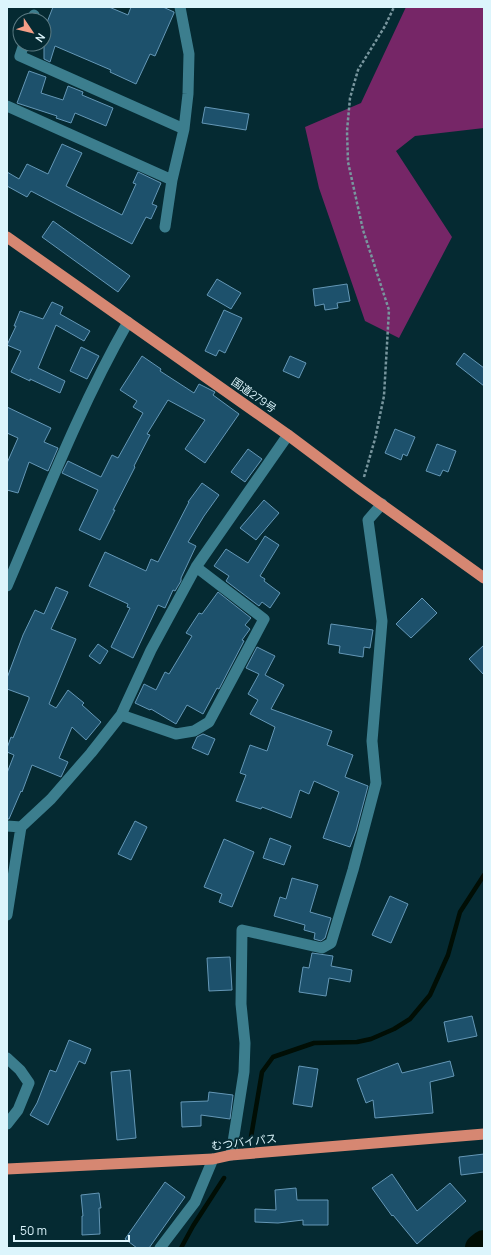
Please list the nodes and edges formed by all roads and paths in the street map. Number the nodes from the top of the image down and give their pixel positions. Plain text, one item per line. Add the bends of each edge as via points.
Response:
1 (180, 7) edge
2 (394, 7) edge
3 (21, 52) edge
4 (7, 106) edge
5 (184, 129) junction
6 (172, 180) junction
7 (166, 227) dead end
8 (7, 237) edge
9 (128, 322) junction
10 (288, 435) junction
11 (360, 489) junction
12 (382, 504) junction
13 (196, 567) junction
14 (484, 578) edge
15 (7, 586) edge
16 (120, 715) junction
17 (7, 826) edge
18 (21, 827) junction
19 (7, 915) edge
20 (7, 1058) edge
21 (7, 1124) edge
22 (484, 1134) edge
23 (231, 1155) junction
24 (213, 1159) junction
25 (7, 1169) edge
26 (160, 1248) edge

1 - 5 street via 189,54
2 - 11 path via 358,70 350,98 346,131 348,162 363,230 389,310 384,396 375,439
3 - 5 street via 20,56
4 - 6 street
5 - 6 street
6 - 7 street
8 - 9 highway, 国道279号
9 - 10 highway, 国道279号
9 - 15 street via 73,430
10 - 11 highway, 国道279号
10 - 13 street
11 - 12 highway, 国道279号
12 - 14 highway, 国道279号
12 - 23 street via 368,520 382,621 372,741 376,783 331,943 322,948 242,930 241,1004 246,1043
13 - 16 street via 151,650
13 - 16 street via 264,619 209,722 194,731 176,734
16 - 18 street via 51,799
17 - 18 street
18 - 19 street
20 - 21 street via 29,1082 18,1110
22 - 23 highway, むつバイパス
23 - 24 highway, むつバイパス
24 - 25 highway, むつバイパス
24 - 26 street via 195,1202

